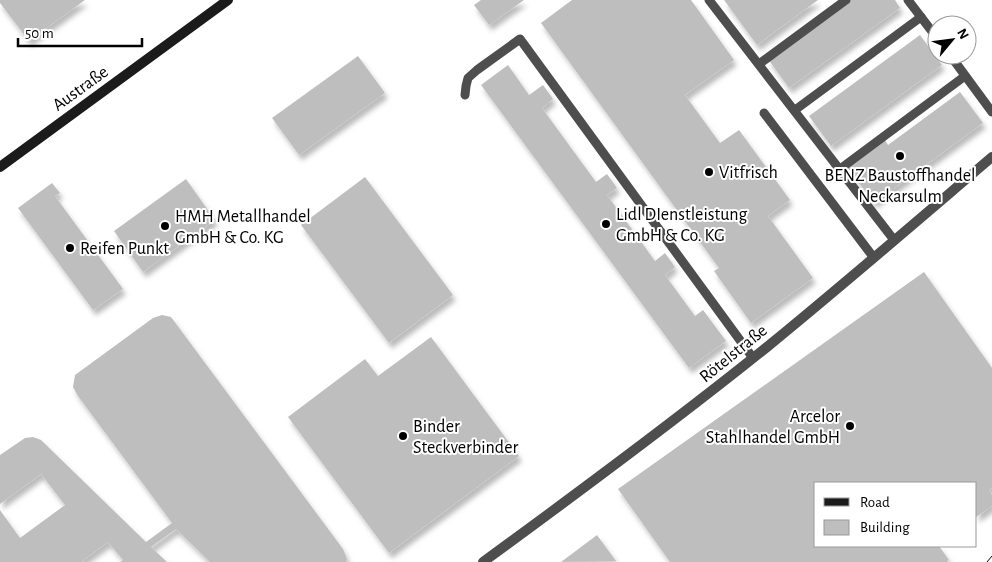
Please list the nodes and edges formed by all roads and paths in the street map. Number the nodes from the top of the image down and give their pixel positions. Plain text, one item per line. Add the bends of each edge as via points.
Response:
1 (228, 0) edge
2 (846, 0) edge
3 (908, 0) edge
4 (712, 1) edge
5 (921, 17) junction
6 (927, 25) edge
7 (759, 64) junction
8 (957, 65) edge
9 (965, 76) junction
10 (465, 95) dead end
11 (794, 110) junction
12 (992, 112) edge
13 (764, 113) dead end
14 (992, 157) edge
15 (0, 167) edge
16 (840, 169) junction
17 (894, 240) junction
18 (874, 258) junction
19 (753, 358) junction
20 (484, 562) edge

1 - 15 main road, Austraße
2 - 7 lane
3 - 5 lane
4 - 7 lane
5 - 6 lane
5 - 11 lane
7 - 11 lane
8 - 9 lane
9 - 12 lane
9 - 16 lane
10 - 19 lane via 468,78 520,39
11 - 16 lane
13 - 18 lane
14 - 17 street, Rötelstraße
16 - 17 lane
17 - 18 street, Rötelstraße
18 - 19 street, Rötelstraße
19 - 20 street, Rötelstraße

